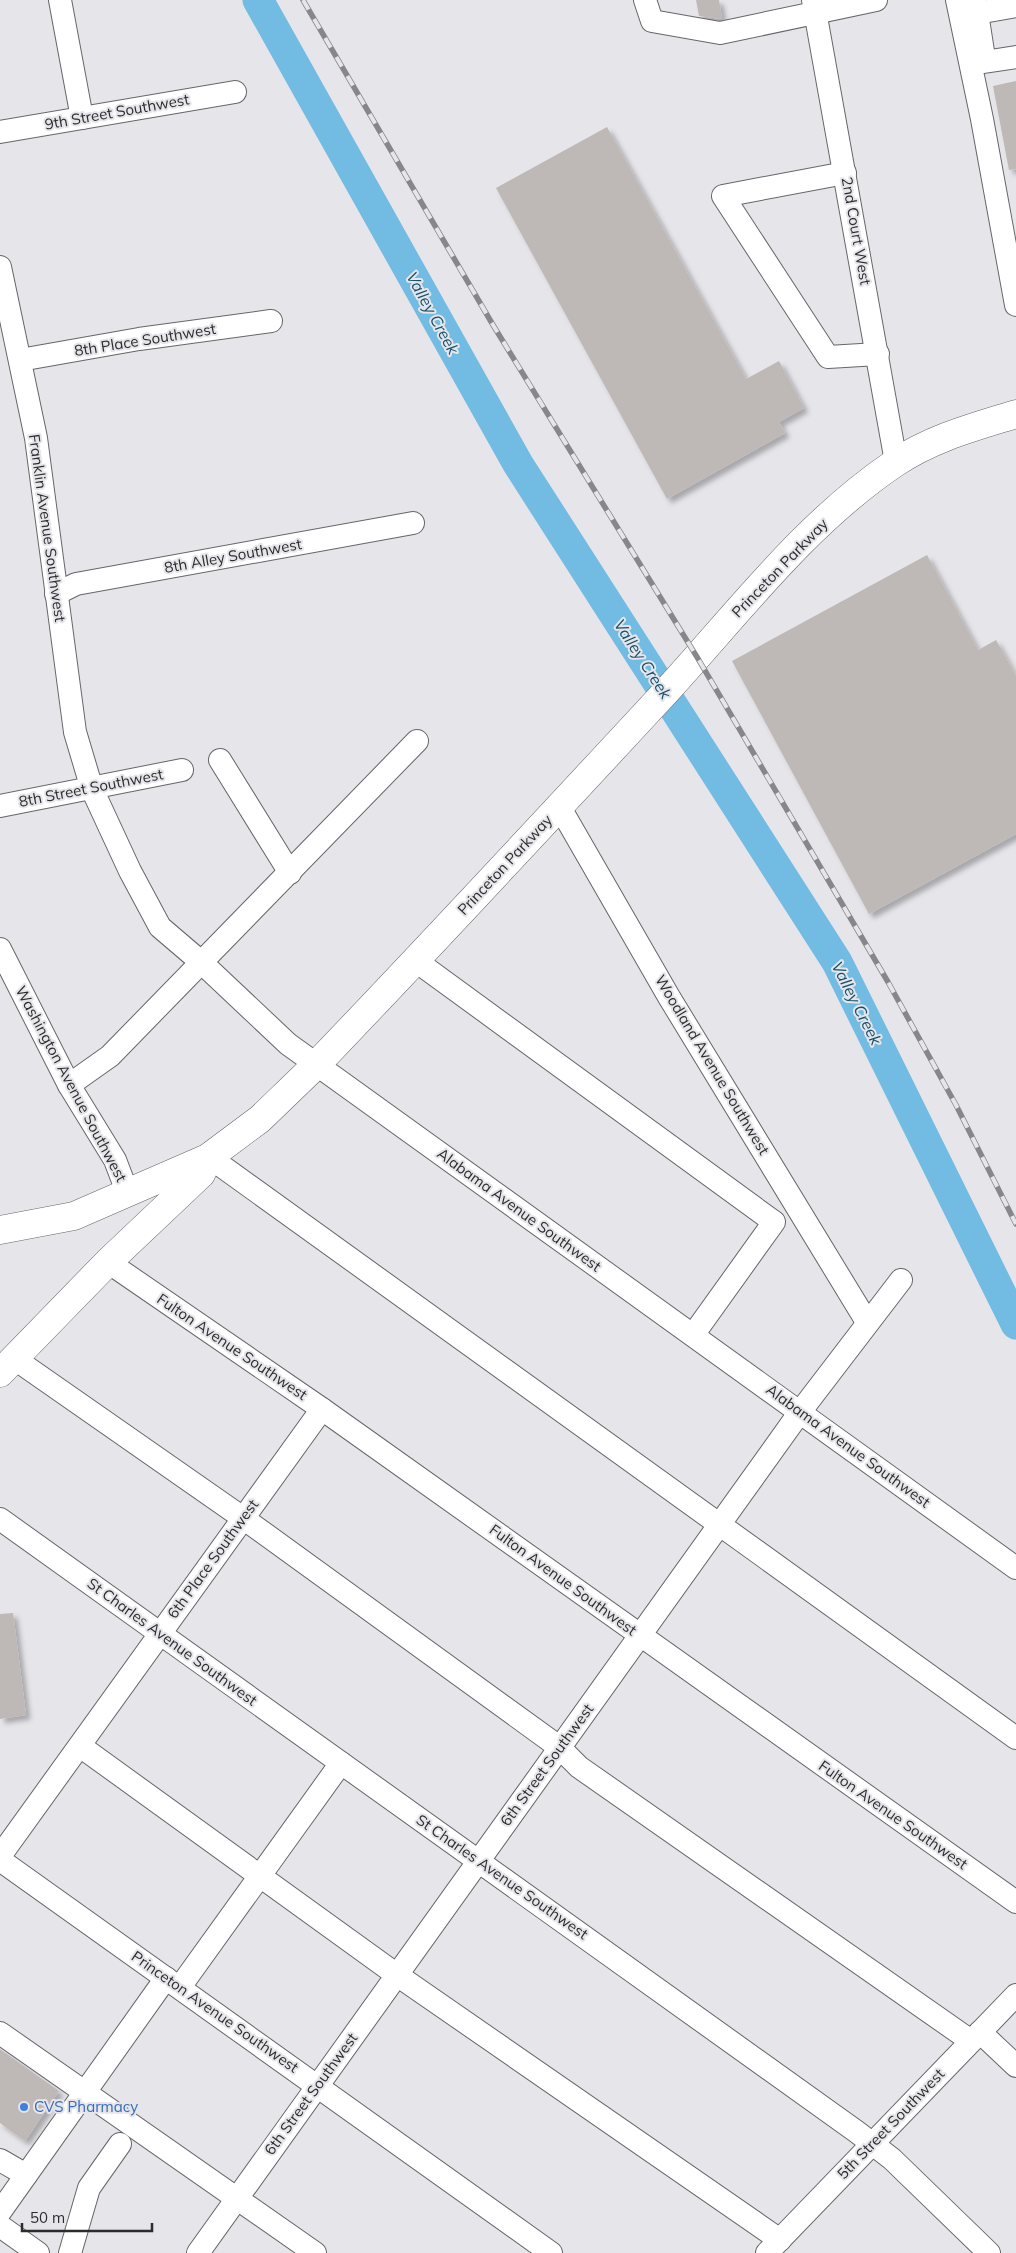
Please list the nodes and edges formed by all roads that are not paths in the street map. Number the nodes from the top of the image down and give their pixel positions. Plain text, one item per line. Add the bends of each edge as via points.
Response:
1 (60, 0) edge
2 (645, 0) edge
3 (876, 0) edge
4 (957, 0) edge
5 (814, 6) edge
6 (976, 6) edge
7 (1016, 6) edge
8 (1016, 57) edge
9 (984, 62) junction
10 (235, 92) dead end
11 (82, 118) junction
12 (0, 132) edge
13 (996, 137) dead end
14 (845, 173) junction
15 (0, 267) edge
16 (1016, 305) edge
17 (271, 321) dead end
18 (878, 354) junction
19 (20, 360) junction
20 (1016, 414) edge
21 (896, 462) junction
22 (413, 523) dead end
23 (56, 594) junction
24 (417, 741) dead end
25 (220, 760) dead end
26 (182, 770) dead end
27 (92, 789) junction
28 (0, 806) edge
29 (559, 806) junction
30 (290, 873) junction
31 (0, 949) edge
32 (416, 961) junction
33 (201, 962) junction
34 (317, 1064) junction
35 (69, 1085) junction
36 (209, 1157) junction
37 (128, 1194) junction
38 (0, 1230) edge
39 (108, 1262) junction
40 (901, 1280) dead end
41 (867, 1322) junction
42 (693, 1335) junction
43 (7, 1366) edge
44 (322, 1409) junction
45 (800, 1412) junction
46 (243, 1518) junction
47 (0, 1519) edge
48 (720, 1524) junction
49 (1016, 1568) edge
50 (159, 1634) junction
51 (640, 1636) junction
52 (1016, 1738) edge
53 (80, 1746) junction
54 (559, 1747) junction
55 (341, 1763) junction
56 (0, 1858) edge
57 (478, 1860) junction
58 (259, 1876) junction
59 (1016, 1902) edge
60 (397, 1974) junction
61 (173, 1982) junction
62 (1016, 1995) edge
63 (0, 2033) edge
64 (976, 2036) junction
65 (1016, 2066) edge
66 (317, 2085) junction
67 (86, 2092) junction
68 (120, 2144) dead end
69 (872, 2144) junction
70 (0, 2160) edge
71 (26, 2175) junction
72 (237, 2197) junction
73 (0, 2212) edge
74 (0, 2226) edge
75 (14, 2246) edge
76 (773, 2246) edge
77 (38, 2253) edge
78 (70, 2253) edge
79 (198, 2253) edge
80 (315, 2253) edge
81 (551, 2253) edge
82 (989, 2253) edge

1 - 11 street
2 - 5 street via 652,21 720,33
3 - 5 street
4 - 16 street
5 - 14 street, 2nd Court West
6 - 7 street
6 - 9 street
8 - 9 street
9 - 13 street
10 - 11 street, 9th Street Southwest
11 - 12 street, 9th Street Southwest
14 - 18 street, 2nd Court West
14 - 18 street via 723,196 828,357
15 - 19 street, Franklin Avenue Southwest
17 - 19 street, 8th Place Southwest
18 - 21 street, 2nd Court West
19 - 23 street, Franklin Avenue Southwest via 36,438
20 - 21 main road, Princeton Parkway via 940,438
21 - 29 main road, Princeton Parkway via 851,496 798,546
22 - 23 street, 8th Alley Southwest via 76,584
23 - 27 street, Franklin Avenue Southwest via 75,732
24 - 30 street
25 - 30 street
26 - 27 street, 8th Street Southwest
27 - 28 street, 8th Street Southwest
27 - 33 street, Alabama Avenue Southwest via 130,872 160,927
29 - 32 main road, Princeton Parkway
29 - 41 street, Woodland Avenue Southwest via 669,997
30 - 33 street
31 - 35 street, Washington Avenue Southwest
32 - 34 main road, Princeton Parkway
32 - 42 street via 774,1222
33 - 34 street, Alabama Avenue Southwest via 288,1044
33 - 35 street via 110,1056
34 - 36 main road, Princeton Parkway via 260,1119
34 - 42 street, Alabama Avenue Southwest
35 - 37 street, Washington Avenue Southwest via 115,1160
36 - 37 main road, Washington Avenue Southwest
36 - 39 main road, Princeton Parkway via 201,1174
36 - 48 street
37 - 38 main road via 74,1216
39 - 43 main road, Princeton Parkway
39 - 44 street, Fulton Avenue Southwest
40 - 41 street, 6th Street Southwest
41 - 45 street, 6th Street Southwest
42 - 45 street, Alabama Avenue Southwest
43 - 46 street
44 - 46 street, 6th Place Southwest
44 - 51 street, Fulton Avenue Southwest
45 - 48 street, 6th Street Southwest
45 - 49 street, Alabama Avenue Southwest
46 - 50 street, 6th Place Southwest
46 - 54 street
47 - 50 street, St Charles Avenue Southwest
48 - 51 street, 6th Street Southwest
48 - 52 street
50 - 53 street, 6th Place Southwest
50 - 55 street, St Charles Avenue Southwest
51 - 54 street, 6th Street Southwest
51 - 59 street, Fulton Avenue Southwest
53 - 56 street, 6th Place Southwest
53 - 58 street
54 - 57 street, 6th Street Southwest
54 - 64 street via 578,1767
55 - 57 street, St Charles Avenue Southwest
55 - 58 street
56 - 61 street, Princeton Avenue Southwest
57 - 60 street, 6th Street Southwest
57 - 69 street, St Charles Avenue Southwest
58 - 60 street
58 - 61 street
60 - 66 street, 6th Street Southwest
60 - 76 street
61 - 66 street, Princeton Avenue Southwest
61 - 67 street
62 - 64 street, 5th Street Southwest
63 - 67 street
64 - 65 street
64 - 69 street, 5th Street Southwest
66 - 72 street, 6th Street Southwest
66 - 81 street, Princeton Avenue Southwest
67 - 71 street
67 - 72 street
68 - 78 street via 89,2188
69 - 76 street, 5th Street Southwest
69 - 82 street, St Charles Avenue Southwest
70 - 71 street
71 - 73 street
72 - 79 street, 6th Street Southwest
72 - 80 street
74 - 75 street
75 - 77 street

